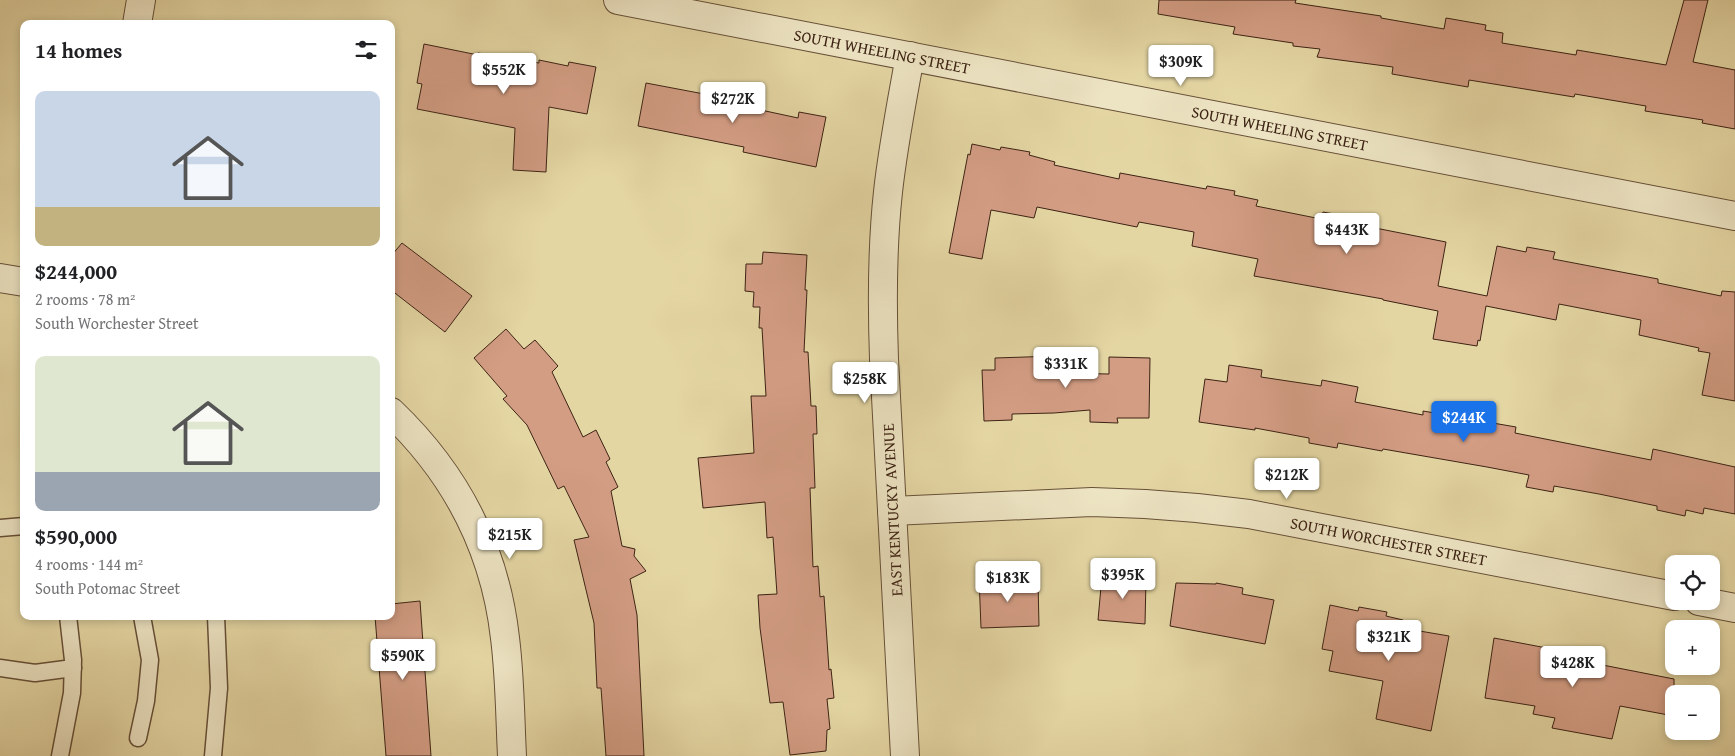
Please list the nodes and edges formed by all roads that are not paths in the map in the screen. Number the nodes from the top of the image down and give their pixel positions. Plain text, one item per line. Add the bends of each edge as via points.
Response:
1 (141, 0) edge
2 (618, 0) edge
3 (138, 20) edge
4 (910, 56) junction
5 (1735, 216) edge
6 (0, 278) edge
7 (20, 281) edge
8 (395, 416) edge
9 (892, 511) junction
10 (20, 526) edge
11 (0, 528) edge
12 (1665, 594) edge
13 (1720, 605) edge
14 (1735, 608) edge
15 (68, 620) edge
16 (143, 620) edge
17 (216, 620) edge
18 (0, 668) edge
19 (73, 668) junction
20 (138, 738) dead end
21 (60, 756) edge
22 (213, 756) edge
23 (512, 756) edge
24 (905, 756) edge

1 - 3 street
2 - 4 street, SOUTH WHEELING STREET
4 - 5 street, SOUTH WHEELING STREET
4 - 9 street, EAST KENTUCKY AVENUE via 895,136 884,248 882,303
6 - 7 street
8 - 23 street via 414,434 449,479 476,529 495,582 505,638
9 - 12 street, SOUTH WORCHESTER STREET via 1092,502 1197,508 1249,514
9 - 24 street, EAST KENTUCKY AVENUE
10 - 11 lane
13 - 14 street
15 - 19 lane
16 - 20 lane via 150,660
17 - 22 lane via 219,688
18 - 19 lane via 35,672
19 - 21 lane via 72,693

